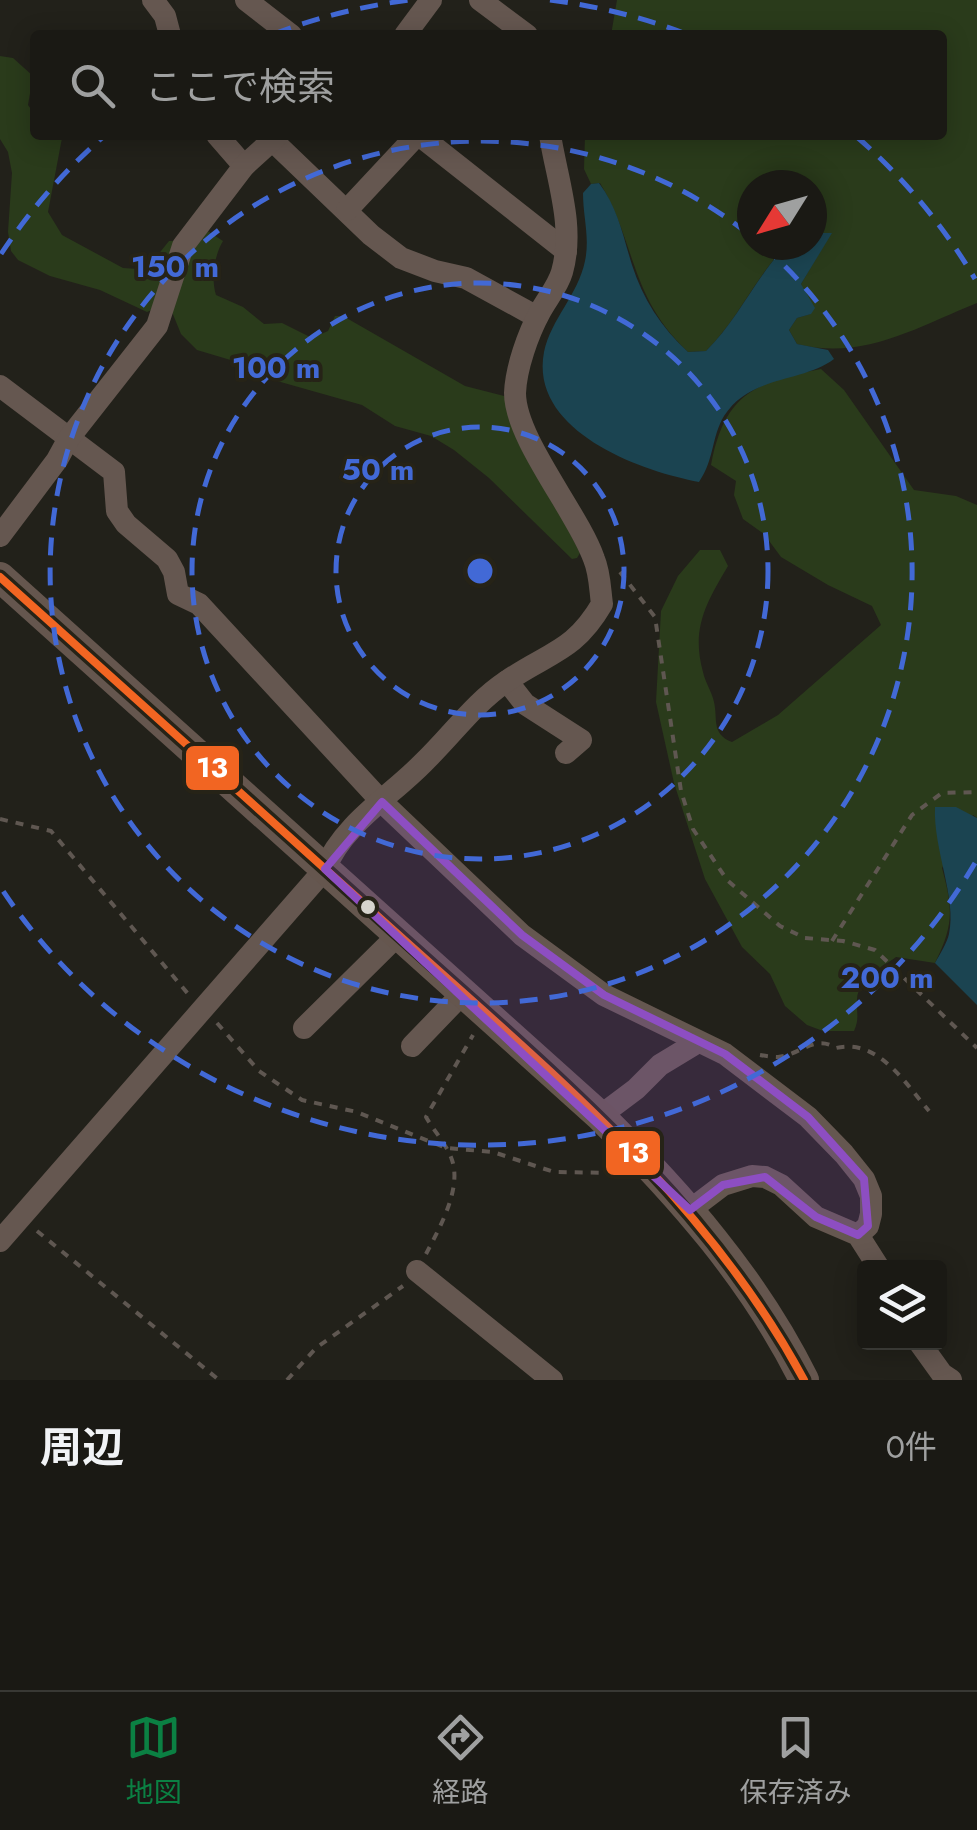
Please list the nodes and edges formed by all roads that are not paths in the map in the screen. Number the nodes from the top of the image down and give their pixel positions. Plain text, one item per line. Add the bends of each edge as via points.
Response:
1 (154, 0) edge
2 (246, 0) edge
3 (432, 0) edge
4 (480, 0) edge
5 (169, 30) edge
6 (285, 30) edge
7 (409, 30) edge
8 (520, 30) edge
9 (221, 140) edge
10 (274, 140) edge
11 (278, 140) edge
12 (413, 140) edge
13 (424, 140) edge
14 (551, 140) edge
15 (244, 166) junction
16 (347, 210) junction
17 (566, 251) junction
18 (538, 317) junction
19 (0, 386) edge
20 (70, 438) junction
21 (0, 536) edge
22 (0, 577) edge
23 (506, 681) junction
24 (566, 753) dead end
25 (382, 802) junction
26 (325, 870) junction
27 (398, 935) junction
28 (474, 1003) junction
29 (304, 1028) dead end
30 (698, 1042) junction
31 (412, 1046) dead end
32 (600, 1116) junction
33 (690, 1210) junction
34 (9, 1225) edge
35 (858, 1235) junction
36 (874, 1260) edge
37 (417, 1270) road end
38 (924, 1350) edge
39 (552, 1380) edge
40 (804, 1380) edge
41 (951, 1380) edge

1 - 5 street
2 - 6 street
3 - 7 street
4 - 8 street
9 - 15 street
10 - 15 street
11 - 16 street
12 - 16 street
13 - 17 street
14 - 17 street
15 - 20 street via 183,246 157,326
16 - 18 street via 401,258 476,282
17 - 18 street via 561,276
18 - 23 street via 515,394 542,464 596,560 602,604 564,650
19 - 20 street
20 - 21 street
20 - 25 street via 114,472 117,512 167,559 178,594 198,604
22 - 26 main road
23 - 24 street via 525,704 580,740
23 - 25 street
25 - 26 street via 331,854
25 - 30 street via 522,935 604,996
26 - 27 main road
26 - 34 street
27 - 28 main road
27 - 29 street
28 - 31 street
28 - 32 main road
30 - 32 street
30 - 35 street via 725,1054 808,1117 844,1154 871,1196 868,1226
32 - 33 main road
33 - 35 street via 723,1185 765,1176 816,1217
33 - 40 main road via 771,1319
35 - 36 street
37 - 39 street
38 - 41 street

